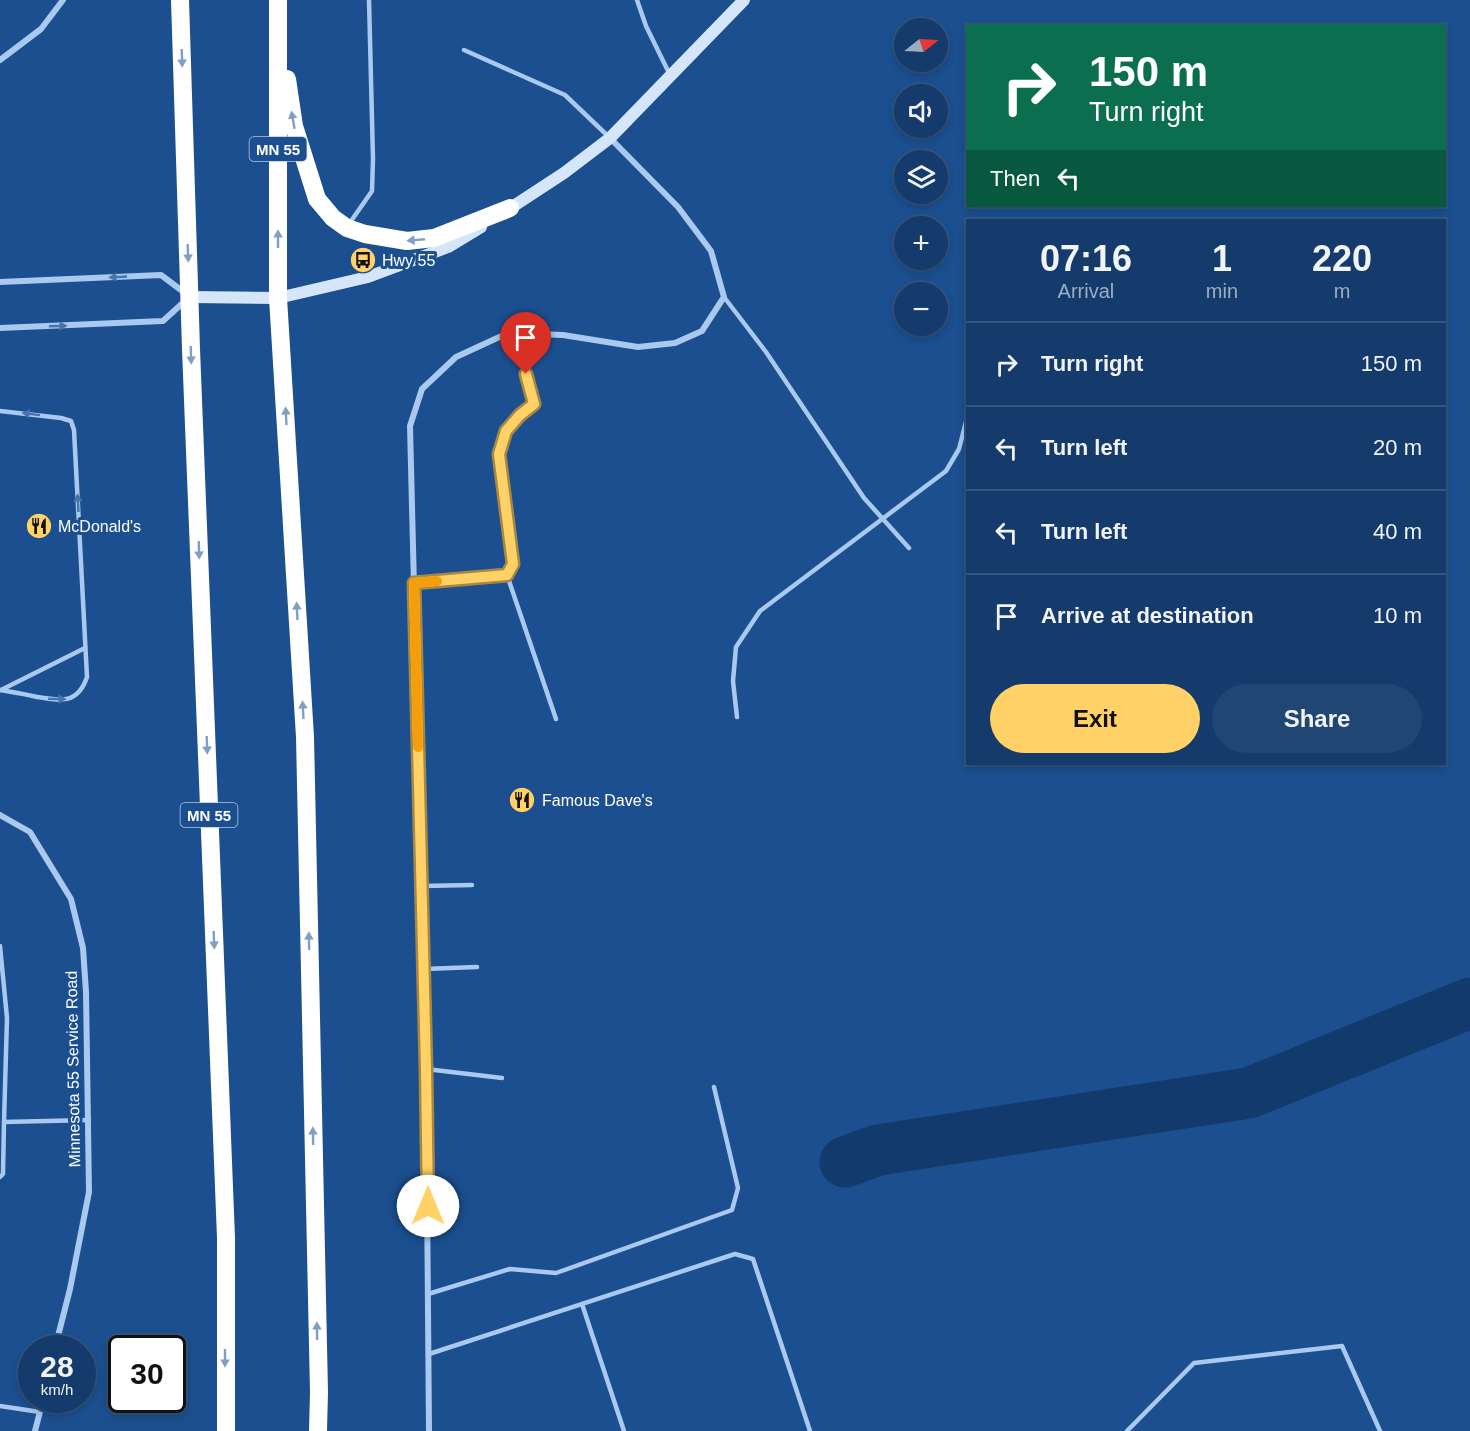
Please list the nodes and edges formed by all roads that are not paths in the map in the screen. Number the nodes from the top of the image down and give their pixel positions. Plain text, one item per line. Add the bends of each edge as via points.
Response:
1 (63, 0) edge
2 (180, 0) edge
3 (369, 0) edge
4 (637, 0) edge
5 (744, 0) edge
6 (278, 6) edge
7 (465, 50) dead end
8 (0, 60) edge
9 (670, 76) junction
10 (610, 138) junction
11 (510, 208) junction
12 (347, 228) junction
13 (0, 282) edge
14 (190, 297) junction
15 (724, 297) junction
16 (279, 298) junction
17 (0, 328) edge
18 (521, 333) junction
19 (0, 411) edge
20 (966, 422) edge
21 (883, 519) junction
22 (909, 548) dead end
23 (507, 575) junction
24 (414, 583) junction
25 (85, 648) junction
26 (0, 690) edge
27 (737, 717) dead end
28 (556, 718) dead end
29 (0, 815) edge
30 (472, 885) dead end
31 (422, 886) junction
32 (0, 946) edge
33 (477, 967) dead end
34 (424, 969) junction
35 (426, 1069) junction
36 (502, 1078) dead end
37 (714, 1087) dead end
38 (89, 1120) junction
39 (4, 1122) junction
40 (0, 1178) edge
41 (428, 1293) junction
42 (582, 1304) junction
43 (58, 1335) edge
44 (429, 1354) junction
45 (317, 1358) junction
46 (0, 1406) edge
47 (18, 1409) edge
48 (40, 1413) edge
49 (35, 1431) edge
50 (226, 1431) edge
51 (318, 1431) edge
52 (325, 1431) edge
53 (429, 1431) edge
54 (624, 1431) edge
55 (810, 1431) edge
56 (1127, 1431) edge
57 (1380, 1431) edge

1 - 8 street via 41,29
2 -> 14 highway, MN 55
3 - 12 lane via 372,191
4 - 9 lane
5 - 9 street
12 -> 6 highway via 317,199 307,171 294,126
16 -> 6 highway, MN 55
7 - 10 lane via 565,95
9 - 10 street
10 - 11 street
10 - 15 street via 678,207 711,251
11 -> 12 highway via 434,238 407,241
11 - 16 street via 448,247 368,277
14 -> 13 street via 161,274
14 - 16 street
17 -> 14 street via 163,321
14 -> 50 highway, MN 55 via 226,1238
15 - 18 street via 702,331 675,343 638,346
15 - 21 lane via 766,352 864,498
45 -> 16 highway, MN 55 via 305,737
18 - 23 lane via 534,404 506,431 499,454 513,564
18 - 24 street via 508,333 456,357 422,389 410,426
25 -> 19 lane via 71,421
20 - 21 lane via 959,449 945,471
21 - 22 lane
21 - 27 lane via 760,611 736,647 733,681
23 - 24 lane
23 - 28 lane
24 - 31 street
25 - 26 lane
26 -> 25 lane via 61,701 74,697 83,689 87,677
29 - 38 street, Minnesota 55 Service Road via 30,832 71,899 83,948
30 - 31 lane
31 - 34 street
32 - 39 lane via 7,1018
33 - 34 lane
34 - 35 street
35 - 36 lane
35 - 41 street
37 - 41 lane via 738,1188 732,1210 556,1273 510,1269
38 - 39 lane
38 - 43 street, Minnesota 55 Service Road via 89,1192
39 - 40 lane
41 - 44 street
42 - 44 lane
42 - 54 lane
42 - 55 lane via 735,1254 753,1259
44 - 53 street
45 - 51 highway, MN 55
45 - 52 highway
46 - 47 lane
48 - 49 street
56 - 57 lane via 1194,1363 1342,1346

